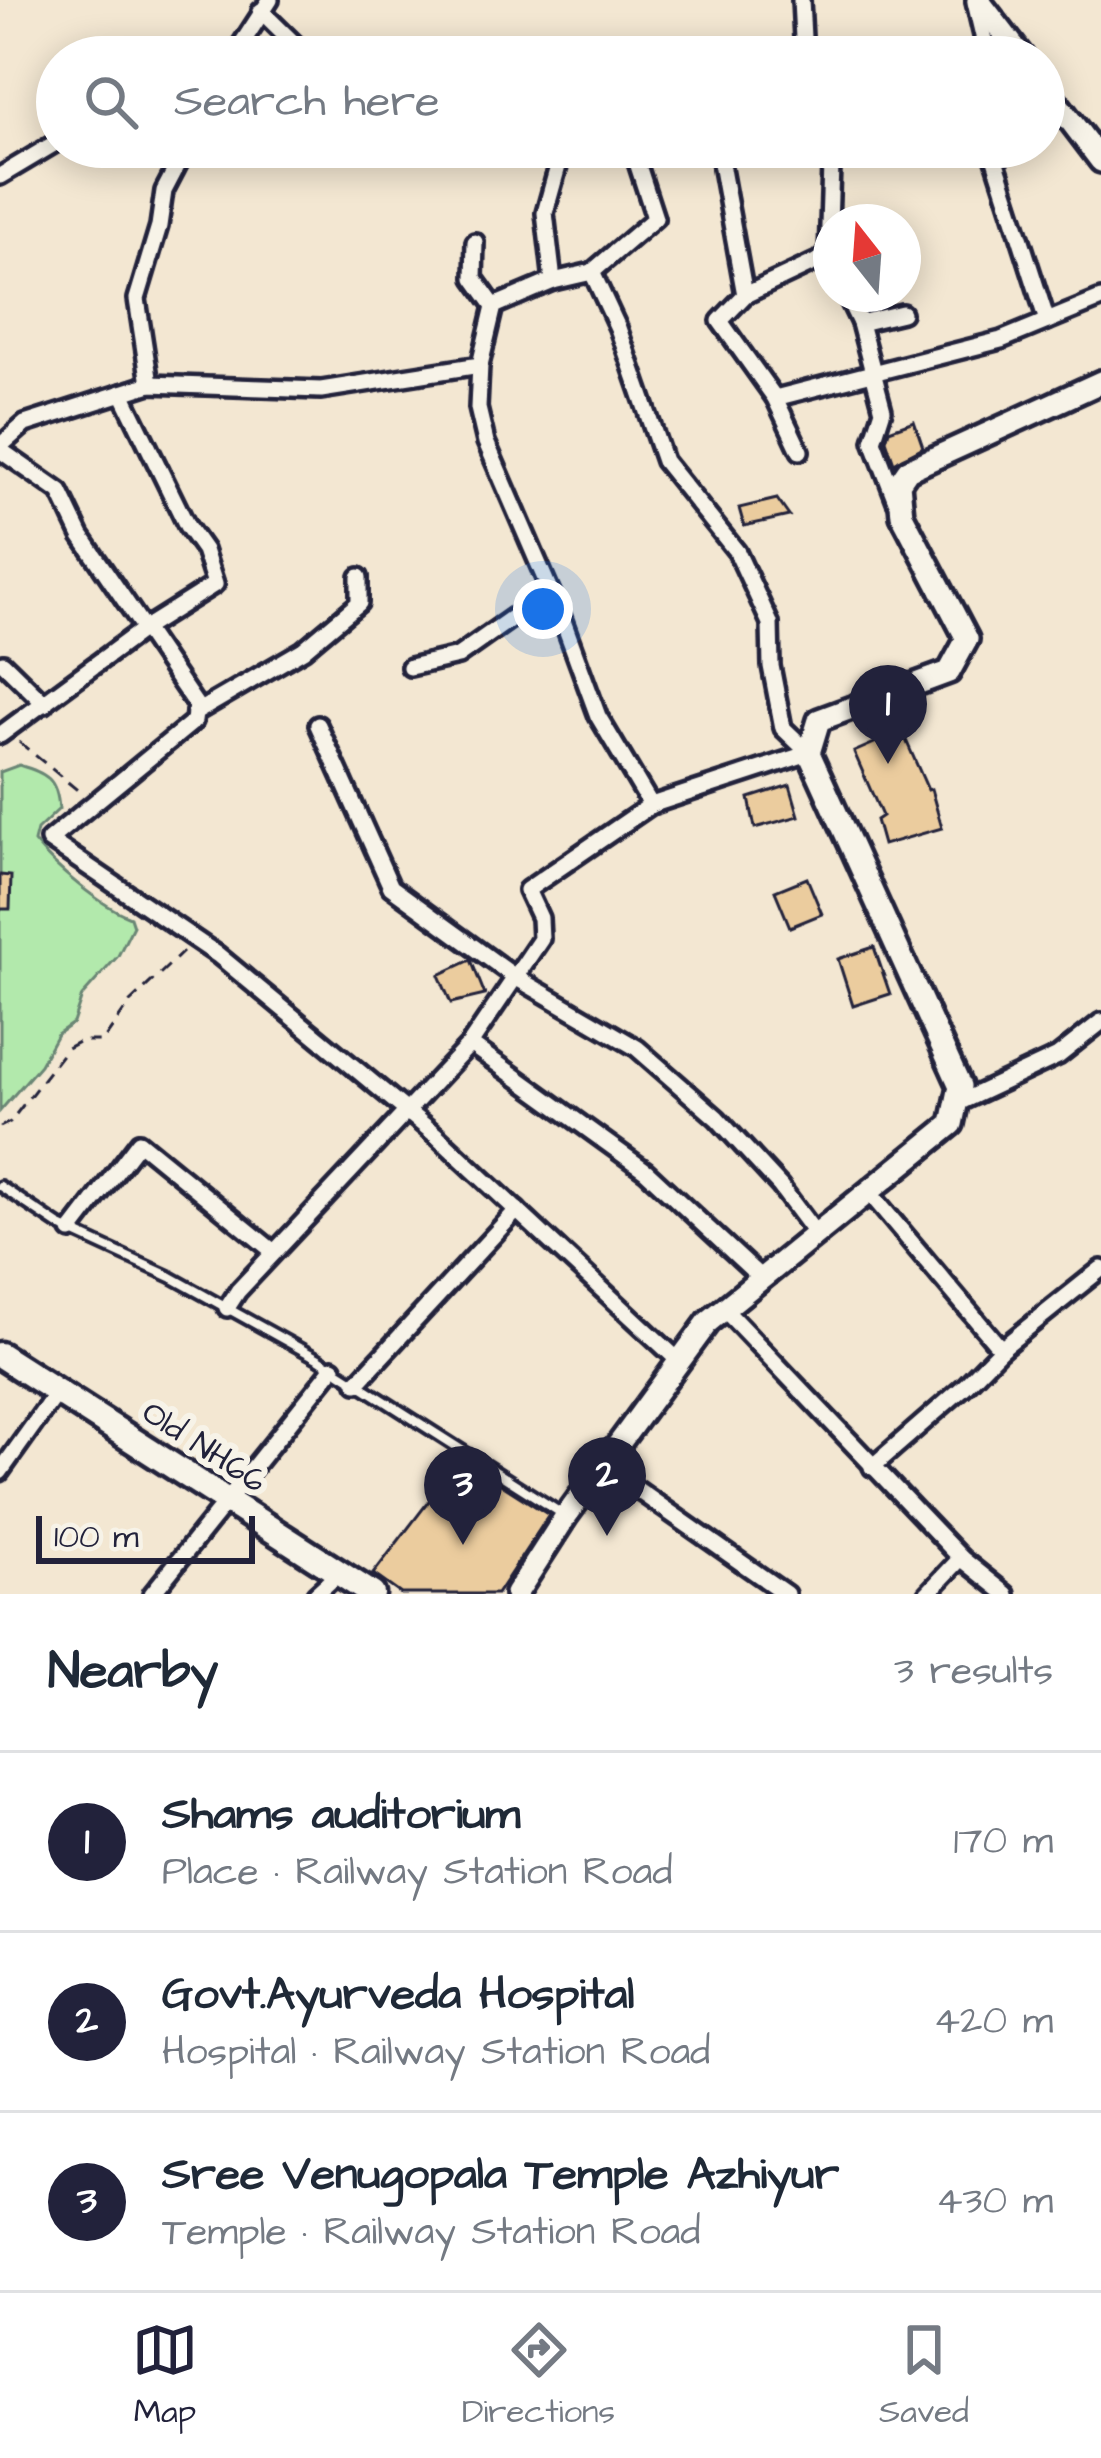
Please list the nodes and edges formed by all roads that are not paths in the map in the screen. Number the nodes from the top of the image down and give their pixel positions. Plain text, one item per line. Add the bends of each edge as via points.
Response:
1 (801, 0) edge
2 (976, 0) edge
3 (266, 5) edge
4 (246, 36) edge
5 (291, 36) edge
6 (803, 36) edge
7 (984, 36) edge
8 (1005, 36) edge
9 (1065, 114) edge
10 (36, 155) edge
11 (1101, 161) edge
12 (176, 168) edge
13 (557, 168) edge
14 (639, 168) edge
15 (722, 168) edge
16 (831, 168) edge
17 (998, 168) edge
18 (0, 176) edge
19 (830, 204) edge
20 (475, 242) dead end
21 (813, 266) edge
22 (592, 272) junction
23 (553, 281) junction
24 (745, 295) junction
25 (1101, 299) edge
26 (494, 306) junction
27 (855, 312) edge
28 (902, 313) dead end
29 (1047, 321) junction
30 (860, 323) junction
31 (480, 365) junction
32 (874, 373) junction
33 (1101, 382) edge
34 (150, 384) junction
35 (122, 393) junction
36 (775, 398) junction
37 (0, 448) edge
38 (800, 452) dead end
39 (902, 515) junction
40 (359, 577) dead end
41 (550, 591) junction
42 (145, 628) junction
43 (3, 663) edge
44 (410, 668) dead end
45 (45, 704) junction
46 (196, 712) junction
47 (317, 725) dead end
48 (0, 735) edge
49 (808, 753) junction
50 (651, 805) junction
51 (515, 977) junction
52 (1101, 1022) edge
53 (470, 1044) junction
54 (958, 1103) junction
55 (406, 1110) junction
56 (0, 1186) edge
57 (868, 1191) junction
58 (517, 1210) junction
59 (71, 1231) junction
60 (815, 1233) junction
61 (274, 1252) junction
62 (1101, 1269) edge
63 (760, 1277) junction
64 (227, 1308) junction
65 (723, 1308) junction
66 (1001, 1349) junction
67 (0, 1354) edge
68 (680, 1362) junction
69 (333, 1368) junction
70 (357, 1383) junction
71 (57, 1392) junction
72 (604, 1467) junction
73 (872, 1467) junction
74 (0, 1472) edge
75 (227, 1502) junction
76 (566, 1516) junction
77 (961, 1558) junction
78 (340, 1573) junction
79 (162, 1590) edge
80 (316, 1594) edge
81 (372, 1594) edge
82 (516, 1594) edge
83 (786, 1594) edge
84 (927, 1594) edge
85 (1006, 1594) edge

1 - 6 street
2 - 7 street
2 - 8 street
3 - 4 street
3 - 5 street
9 - 11 street
10 - 18 street
12 - 34 street via 137,299
13 - 23 street via 545,213
14 - 22 street via 655,218
15 - 24 street
16 - 19 street
17 - 29 street
20 - 26 street via 474,278
21 - 24 street
22 - 23 street
22 - 49 street via 664,461 737,552 770,623 784,728
23 - 26 street
24 - 36 street via 720,321
25 - 29 street
26 - 31 street
27 - 30 street
28 - 30 street
29 - 32 street
30 - 32 street
31 - 34 street via 321,390
31 - 41 street via 487,442
32 - 36 street
32 - 39 street via 883,410 873,441
33 - 39 street via 908,470 899,483
34 - 35 street
35 - 37 street via 25,424
35 - 42 street via 214,584
36 - 38 street
37 - 42 street via 60,492
39 - 49 street via 968,638 949,672 819,720
40 - 46 street via 359,603 303,650
41 - 44 street via 458,656
41 - 50 street via 598,716
42 - 45 street
42 - 46 street
43 - 45 street
45 - 48 street
46 - 55 street via 49,840 196,940
47 - 51 street via 391,886
49 - 50 street
49 - 54 street via 960,1086
50 - 51 street via 527,890 541,939
51 - 53 street
51 - 60 street via 637,1048 717,1118
52 - 54 street via 1058,1056
53 - 55 street
53 - 63 street via 646,1171
54 - 57 street via 952,1124
55 - 58 street
55 - 61 street
56 - 59 lane
57 - 60 street
57 - 66 street
58 - 68 street
58 - 70 street
59 - 61 street via 139,1142
59 - 64 lane
60 - 63 street
61 - 64 street
62 - 66 street
63 - 65 street
64 - 69 lane
65 - 68 street
65 - 73 street
66 - 73 street
67 - 71 main road, Old NH66
68 - 72 street
69 - 70 lane
69 - 75 street
70 - 76 lane
71 - 74 street
71 - 75 main road, Old NH66
72 - 76 street
72 - 83 street
73 - 77 street
75 - 78 main road, Old NH66
75 - 79 street
76 - 82 street
77 - 84 street
77 - 85 street
78 - 80 street
78 - 81 main road, Old NH66

